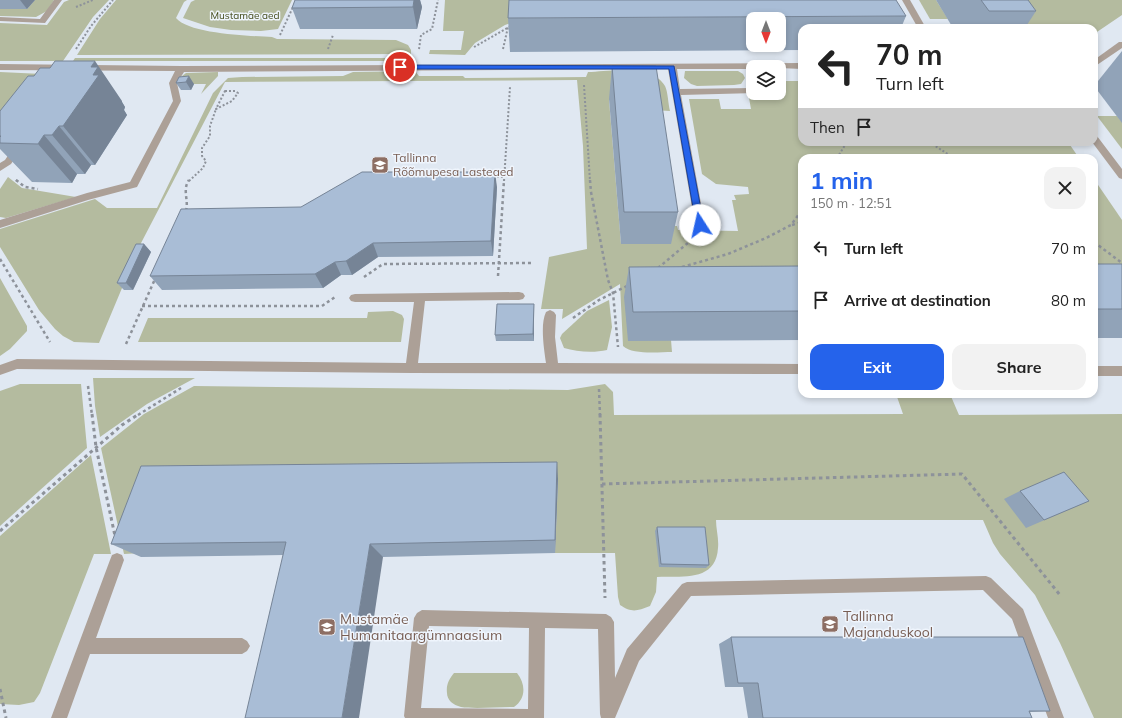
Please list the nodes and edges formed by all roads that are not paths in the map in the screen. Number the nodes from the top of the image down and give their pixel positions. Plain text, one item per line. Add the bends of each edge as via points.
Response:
1 (58, 0) edge
2 (906, 0) edge
3 (0, 19) edge
4 (920, 24) edge
5 (1122, 44) edge
6 (1098, 61) edge
7 (0, 66) edge
8 (786, 66) edge
9 (798, 66) edge
10 (672, 67) junction
11 (746, 67) edge
12 (71, 68) junction
13 (181, 69) junction
14 (63, 80) edge
15 (746, 91) edge
16 (676, 92) junction
17 (24, 138) edge
18 (1098, 143) edge
19 (0, 168) edge
20 (1122, 176) edge
21 (0, 224) edge
22 (700, 225) road end
23 (519, 296) dead end
24 (420, 297) junction
25 (355, 298) dead end
26 (550, 315) dead end
27 (411, 368) junction
28 (552, 368) junction
29 (798, 369) edge
30 (0, 370) edge
31 (1098, 371) edge
32 (1122, 371) edge
33 (117, 560) edge
34 (537, 620) junction
35 (86, 646) junction
36 (242, 646) dead end
37 (608, 716) edge
38 (59, 718) edge
39 (1056, 718) edge

1 - 3 street via 42,21
2 - 4 street
5 - 6 street
7 - 12 street
8 - 9 street
10 - 11 street
10 - 13 street
10 - 16 street
12 - 13 street
12 - 14 street
13 - 21 street via 173,83 177,101 134,185
15 - 16 street
16 - 22 street
17 - 19 street via 8,162
18 - 20 street
23 - 24 street
24 - 25 street
24 - 27 street
26 - 28 street
27 - 28 street
27 - 30 street via 17,364
28 - 29 street
31 - 32 street
33 - 35 street
34 - 34 street via 422,618 412,716 536,718
34 - 37 street via 606,622
35 - 36 street
35 - 38 street
37 - 39 street via 633,655 687,589 986,583 1018,614

